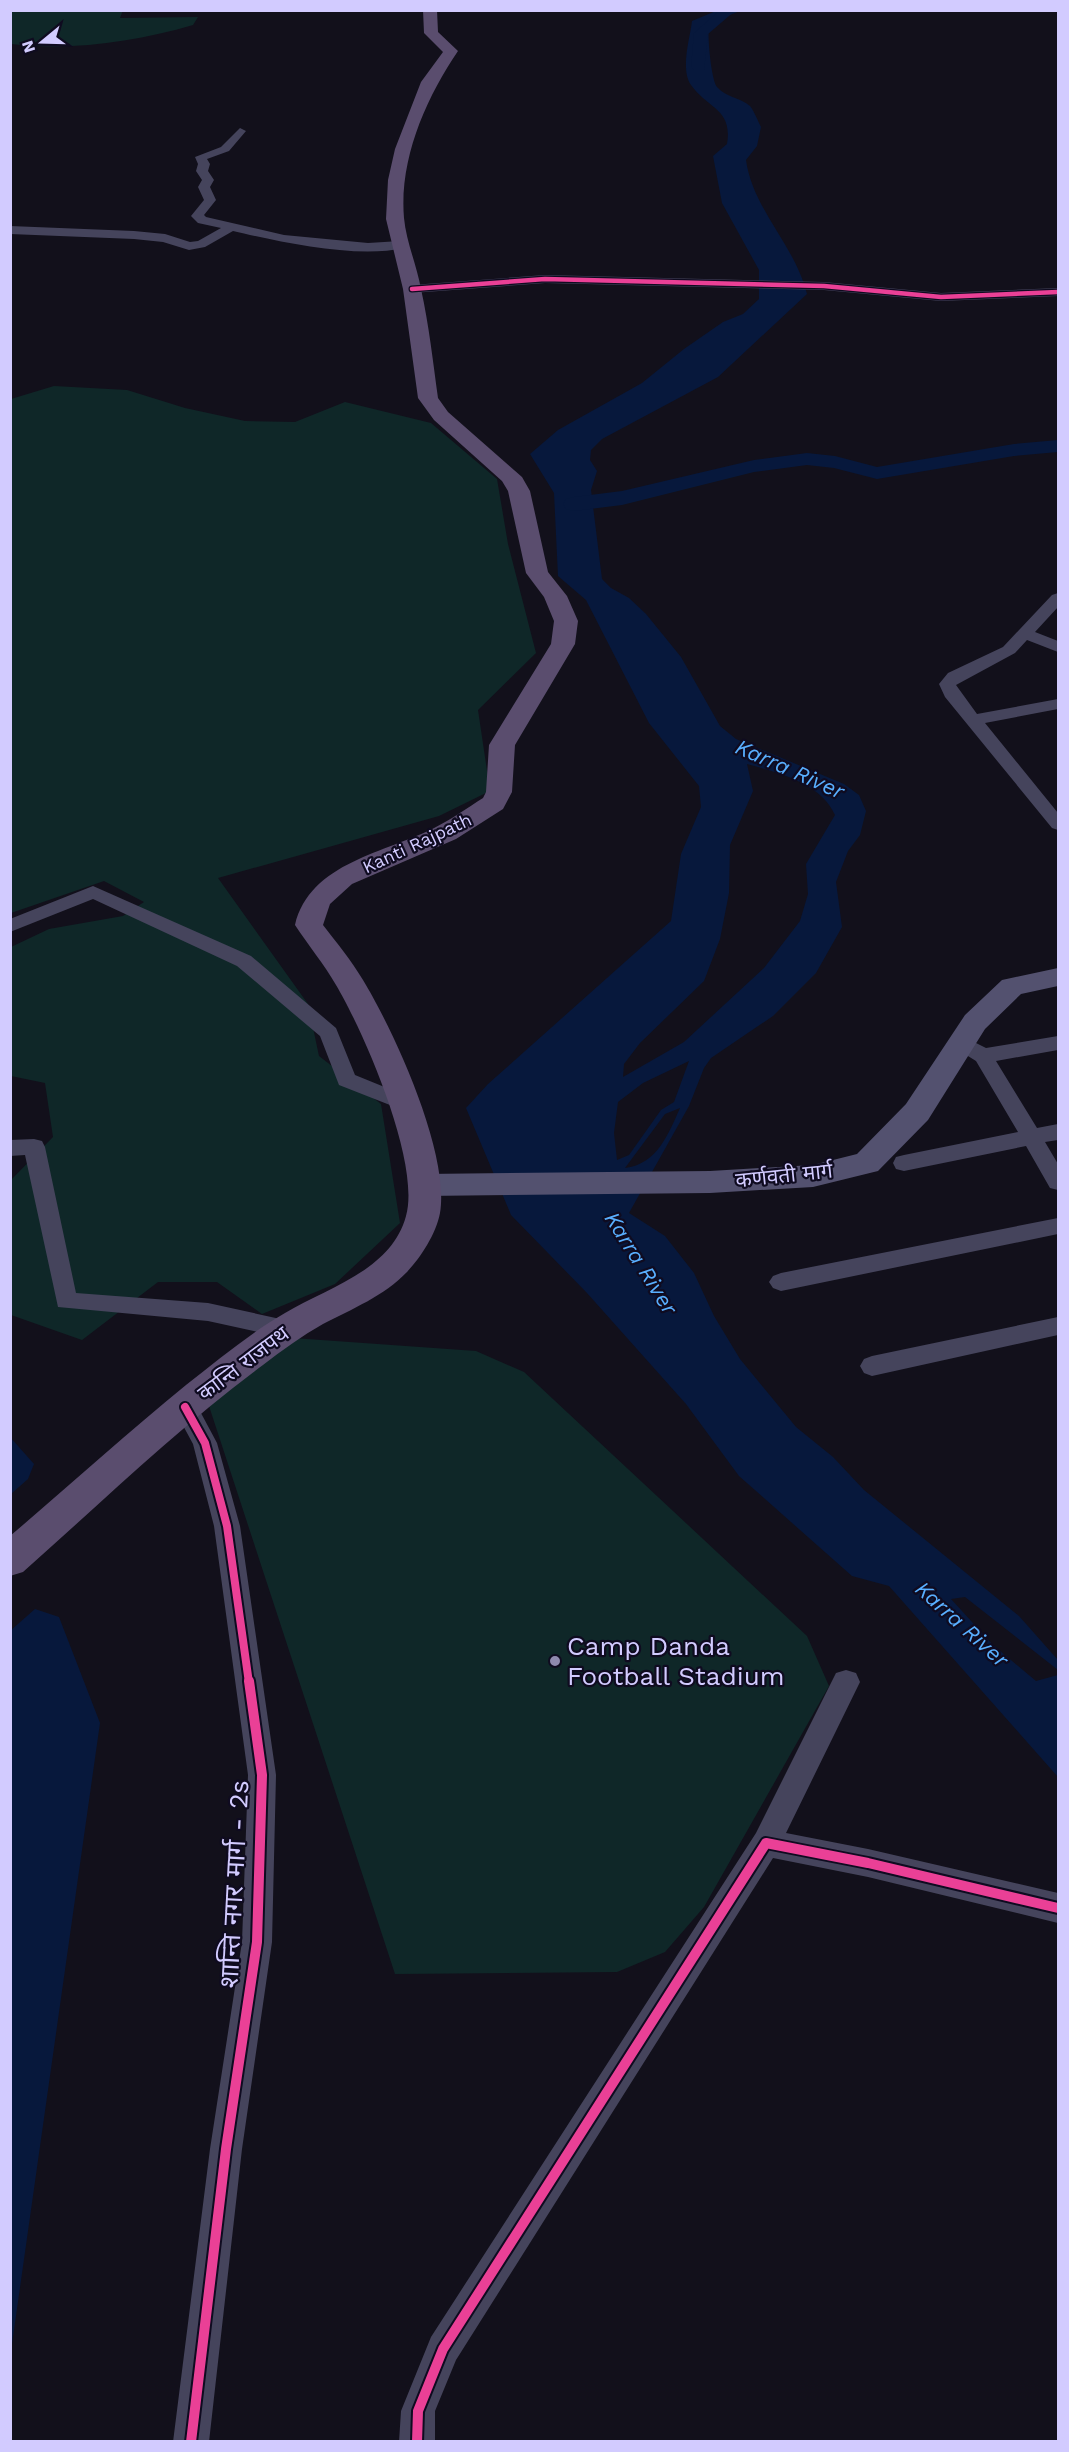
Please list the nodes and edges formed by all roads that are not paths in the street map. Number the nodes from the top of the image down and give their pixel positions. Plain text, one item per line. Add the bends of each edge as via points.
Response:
1 (430, 10) edge
2 (240, 131) dead end
3 (231, 227) junction
4 (10, 230) edge
5 (400, 245) junction
6 (412, 289) junction
7 (1059, 292) edge
8 (1059, 598) edge
9 (1024, 633) junction
10 (1059, 647) edge
11 (1058, 701) edge
12 (973, 720) junction
13 (1059, 824) edge
14 (10, 926) edge
15 (1059, 977) edge
16 (1059, 1043) edge
17 (972, 1050) junction
18 (402, 1102) junction
19 (1059, 1132) edge
20 (1031, 1137) junction
21 (10, 1148) edge
22 (904, 1163) dead end
23 (1059, 1182) edge
24 (424, 1185) junction
25 (1059, 1226) edge
26 (781, 1282) dead end
27 (1059, 1326) edge
28 (286, 1329) junction
29 (872, 1366) dead end
30 (185, 1407) junction
31 (10, 1560) edge
32 (846, 1682) dead end
33 (766, 1843) junction
34 (1059, 1908) edge
35 (191, 2442) edge
36 (417, 2442) edge

1 - 5 main road, Kanti Rajpath via 431,33 451,51 429,82 403,149 396,180 395,219
2 - 3 street via 225,149 201,157 207,180 204,187 210,200 197,216
3 - 4 street via 201,244 189,246 165,238 134,235
3 - 5 street via 284,239 368,247
5 - 6 main road, Kanti Rajpath
6 - 7 street via 545,279 824,286 941,297
6 - 18 main road, Kanti Rajpath via 428,398 441,416 511,477 523,506 537,573 566,621 563,644 502,745 499,792 494,803 446,833 342,878 312,907 309,925 353,988
8 - 9 street
9 - 10 street
9 - 12 street via 1009,650 947,684
11 - 12 street
12 - 13 street
14 - 18 street via 93,892 103,896 244,961 329,1033 346,1080
15 - 17 main road, कर्णवती मार्ग via 1012,987 975,1022
16 - 17 street
17 - 20 street
17 - 24 main road, कर्णवती मार्ग via 867,1163 813,1176 710,1182
18 - 24 main road, Kanti Rajpath
19 - 20 street
20 - 22 street
20 - 23 street
21 - 28 street via 34,1147 66,1301 208,1312
24 - 28 main road, कान्ति राजपथ via 424,1212 411,1247 386,1271
25 - 26 street
27 - 29 street
28 - 30 main road, कान्ति राजपथ
30 - 31 main road, कान्ति राजपथ
30 - 35 street, शान्ति नगर मार्ग - 2s via 205,1443 227,1526 262,1775 257,1942 226,2149
32 - 33 street
33 - 34 street
33 - 36 street via 442,2349 418,2411

